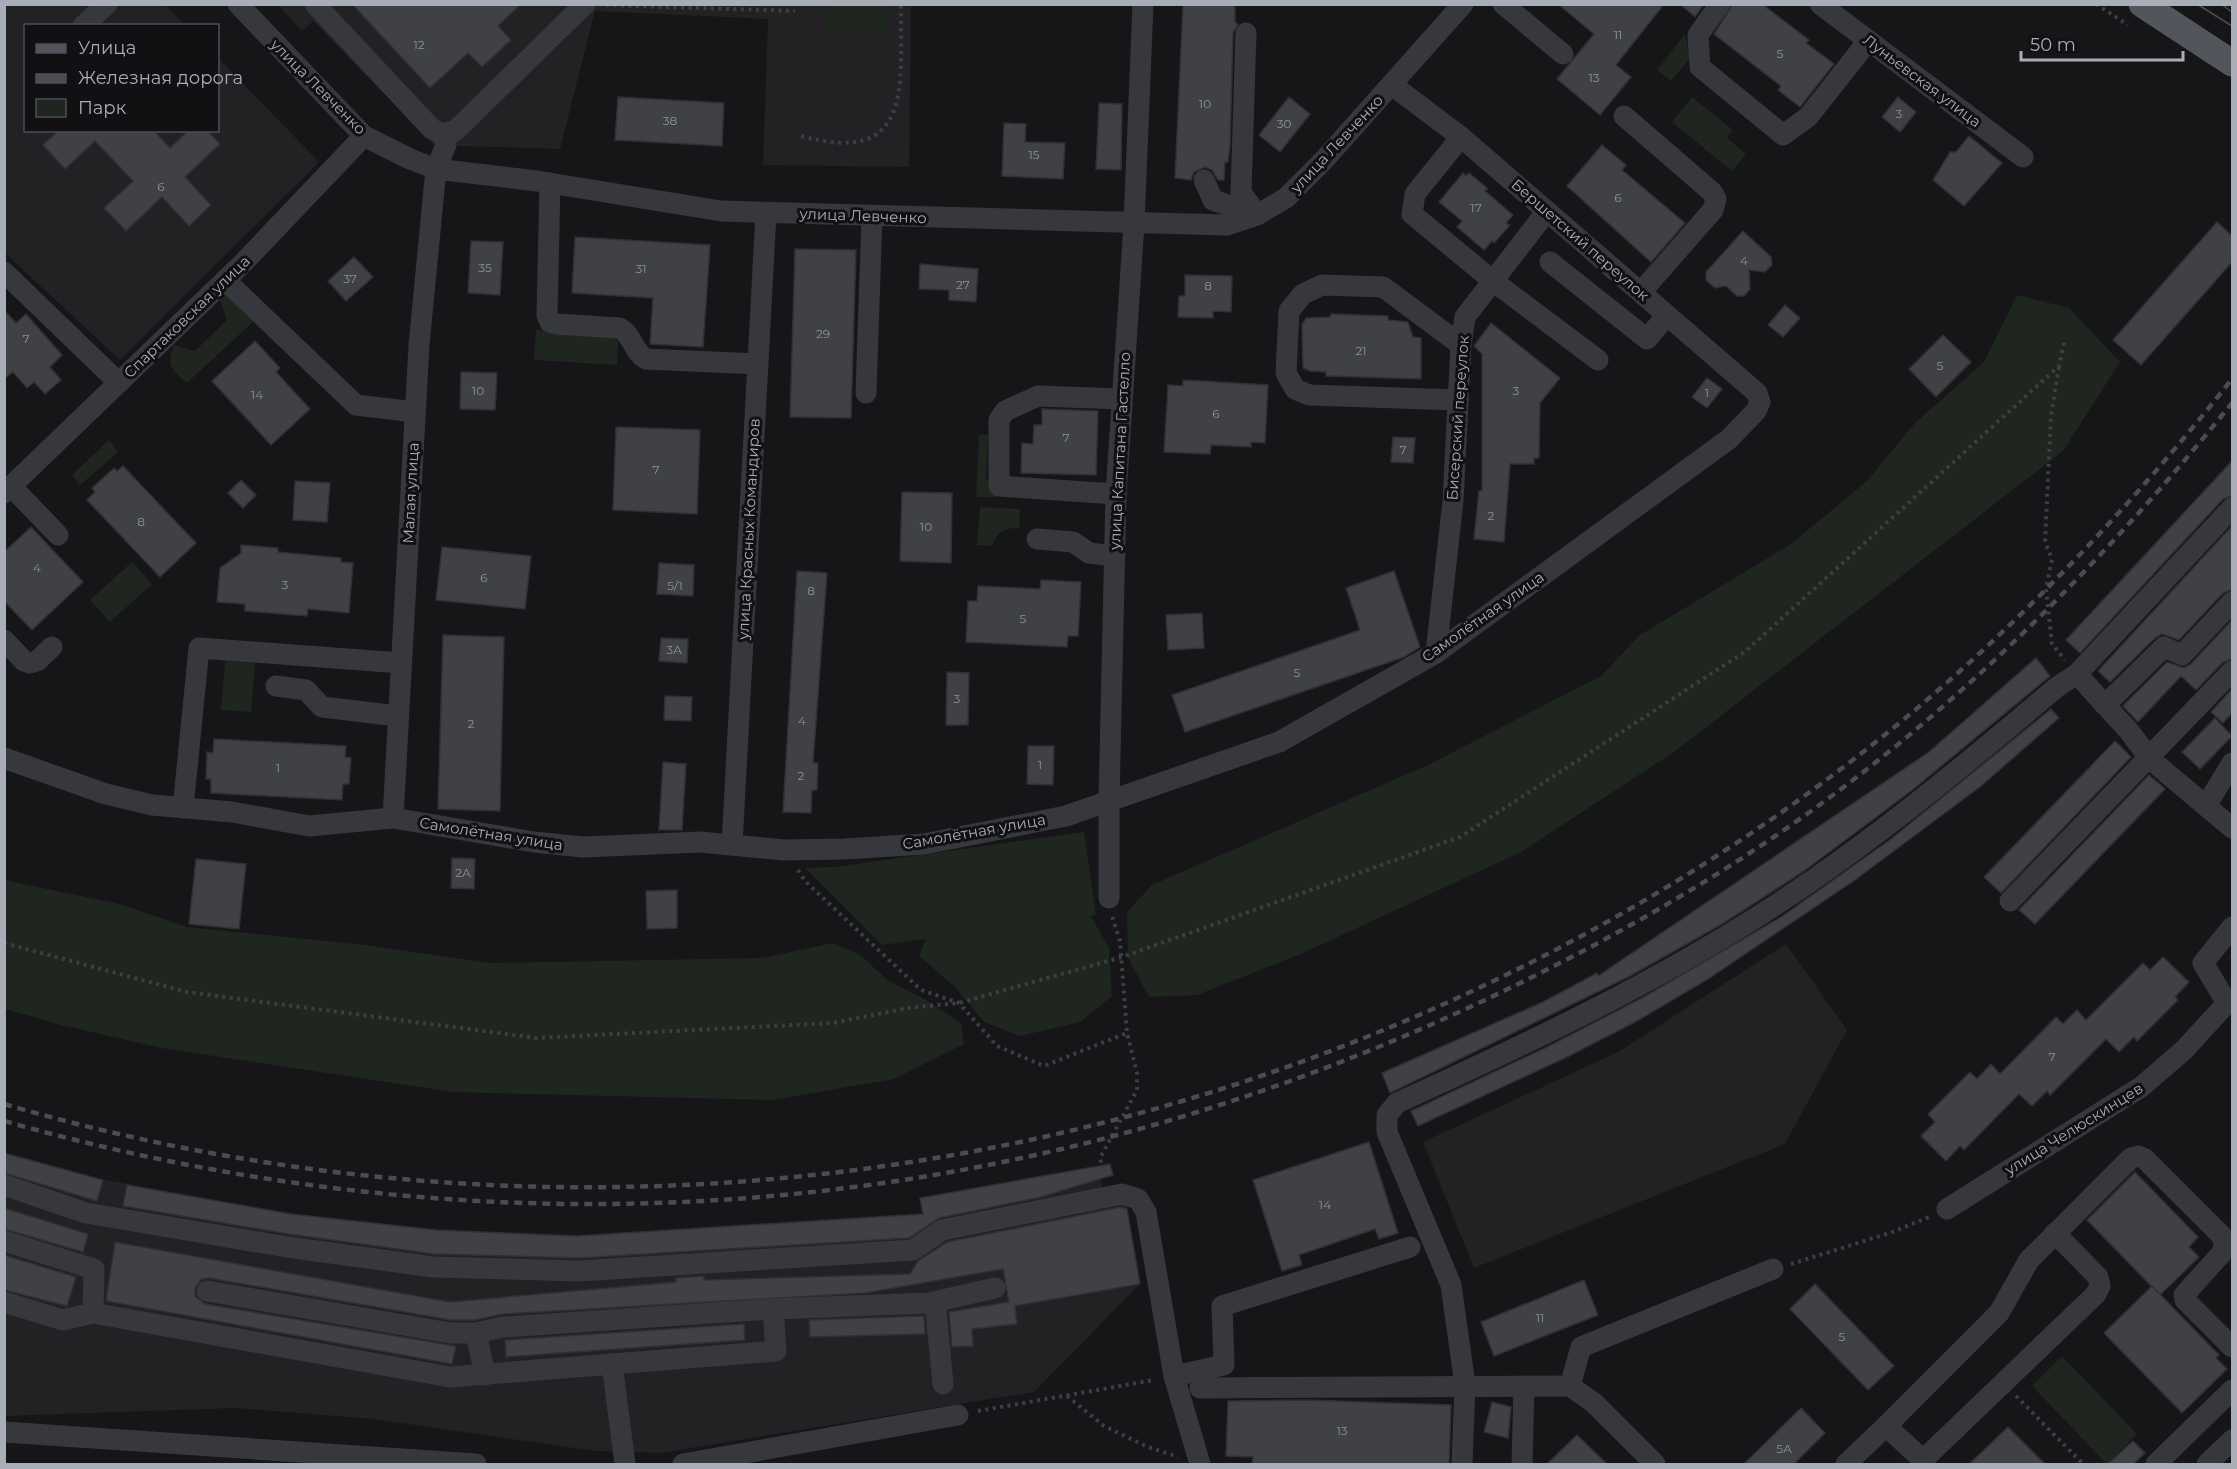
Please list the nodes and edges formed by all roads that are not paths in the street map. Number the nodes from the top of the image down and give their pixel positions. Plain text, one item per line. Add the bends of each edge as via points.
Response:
1 (107, 4) edge
2 (238, 4) edge
3 (315, 4) edge
4 (585, 4) edge
5 (1143, 4) edge
6 (1462, 4) edge
7 (1503, 4) edge
8 (1720, 4) edge
9 (1820, 4) edge
10 (2142, 4) edge
11 (85, 24) edge
12 (1246, 33) dead end
13 (1868, 41) junction
14 (1563, 54) dead end
15 (2231, 62) edge
16 (1392, 85) junction
17 (1624, 116) dead end
18 (443, 134) junction
19 (364, 136) junction
20 (1461, 137) junction
21 (2023, 157) dead end
22 (436, 169) junction
23 (1204, 180) dead end
24 (550, 183) junction
25 (1546, 211) junction
26 (766, 213) junction
27 (1257, 215) junction
28 (872, 216) junction
29 (1134, 224) junction
30 (1550, 262) dead end
31 (4, 272) edge
32 (225, 280) junction
33 (1493, 281) junction
34 (1641, 292) junction
35 (1667, 315) junction
36 (1461, 345) junction
37 (1598, 360) dead end
38 (758, 364) junction
39 (119, 383) junction
40 (866, 393) dead end
41 (1121, 399) junction
42 (1458, 400) junction
43 (1760, 402) joint
44 (415, 412) junction
45 (8, 490) edge
46 (1116, 494) junction
47 (2232, 508) edge
48 (58, 535) dead end
49 (1037, 539) dead end
50 (1115, 556) junction
51 (2232, 603) edge
52 (4, 640) edge
53 (52, 647) dead end
54 (1436, 652) junction
55 (401, 663) junction
56 (2232, 671) edge
57 (2077, 674) junction
58 (276, 686) dead end
59 (2104, 705) junction
60 (398, 716) junction
61 (4, 758) edge
62 (2150, 759) junction
63 (2232, 763) edge
64 (1109, 800) junction
65 (2206, 806) junction
66 (183, 808) junction
67 (393, 818) junction
68 (2232, 828) edge
69 (732, 845) junction
70 (1109, 898) road end
71 (2010, 901) dead end
72 (2232, 927) edge
73 (4, 1185) edge
74 (1947, 1209) road end
75 (2055, 1233) junction
76 (4, 1241) edge
77 (1410, 1247) dead end
78 (1773, 1269) road end
79 (995, 1288) dead end
80 (207, 1291) dead end
81 (4, 1302) edge
82 (935, 1302) junction
83 (773, 1310) junction
84 (93, 1313) junction
85 (476, 1333) junction
86 (2232, 1347) edge
87 (612, 1364) junction
88 (1224, 1365) junction
89 (485, 1375) junction
90 (1174, 1376) junction
91 (943, 1384) dead end
92 (1464, 1385) junction
93 (1524, 1386) junction
94 (1570, 1386) junction
95 (1200, 1389) junction
96 (2232, 1390) edge
97 (958, 1415) road end
98 (1886, 1426) junction
99 (4, 1432) edge
100 (2232, 1440) edge
101 (1923, 1462) edge
102 (476, 1464) edge
103 (625, 1464) edge
104 (683, 1464) edge
105 (1462, 1464) edge
106 (1522, 1464) edge
107 (1655, 1464) edge
108 (1846, 1464) edge
109 (2156, 1464) edge
110 (2207, 1464) edge

1 - 11 street
2 - 19 street, улица Левченко
3 - 18 street via 432,129
4 - 18 street via 455,131
5 - 29 street, улица Капитана Гастелло
6 - 16 street, улица Левченко
7 - 14 street
8 - 13 street via 1698,35 1700,67 1783,135 1808,117
9 - 13 street, Луньевская улица
10 - 15 main road
12 - 27 street via 1241,192
13 - 21 street, Луньевская улица
16 - 20 street, Бершетский переулок
16 - 27 street, улица Левченко via 1293,190
17 - 34 street via 1716,199 1713,210
18 - 22 street, Малая улица via 446,145
19 - 22 street, улица Левченко
19 - 32 street, Спартаковская улица
20 - 25 street, Бершетский переулок
20 - 33 street via 1415,194 1412,214
22 - 24 street, улица Левченко
22 - 44 street, Малая улица
23 - 27 street via 1214,200
24 - 26 street, улица Левченко via 722,211
24 - 38 street via 550,322 619,328 646,358
25 - 33 street, Бисерский переулок
25 - 34 street, Бершетский переулок
26 - 28 street, улица Левченко
26 - 38 street, улица Красных Командиров
27 - 29 street, улица Левченко via 1227,225
28 - 29 street, улица Левченко
28 - 40 street
29 - 41 street, улица Капитана Гастелло
30 - 35 street via 1647,339
31 - 39 street
32 - 39 street, Спартаковская улица
32 - 44 street via 356,405
33 - 36 street, Бисерский переулок via 1465,317
33 - 37 street
34 - 35 street, Бершетский переулок
35 - 43 street, Бершетский переулок via 1757,393
36 - 42 street, Бисерский переулок
36 - 42 street via 1383,287 1322,285 1303,294 1289,311 1286,373 1295,389 1309,394
38 - 69 street, улица Красных Командиров
39 - 45 street, Спартаковская улица
41 - 46 street, улица Капитана Гастелло
41 - 46 street via 1038,396 1005,411 999,420 999,486
42 - 54 street, Бисерский переулок via 1453,501
43 - 54 street, Самолётная улица via 1729,439
44 - 55 street, Малая улица
45 - 48 street
46 - 50 street, улица Капитана Гастелло
47 - 57 street
49 - 50 street via 1073,542 1089,553
50 - 64 street, улица Капитана Гастелло
51 - 59 street via 2182,655 2164,647
52 - 53 street via 30,663
54 - 64 street, Самолётная улица via 1279,742
55 - 60 street, Малая улица
55 - 66 street via 199,648
56 - 62 street
57 - 59 street
57 - 92 street via 1891,824 1775,906 1603,1007 1397,1103 1387,1115 1388,1132 1452,1285
58 - 60 street via 306,690 322,707
59 - 62 street
60 - 67 street, Малая улица
61 - 66 street, Самолётная улица via 106,794
62 - 65 street
62 - 71 street
63 - 65 street
64 - 69 street, Самолётная улица via 1066,816 924,844 784,850
64 - 70 street, улица Капитана Гастелло
65 - 68 street
66 - 67 street, Самолётная улица via 309,826
67 - 69 street, Самолётная улица via 583,847 700,842
72 - 74 street, улица Челюскинцев via 2203,963 2227,1004 2184,1050 2141,1087
73 - 90 street via 86,1213 287,1247 433,1267 579,1271 913,1250 942,1230 1122,1194 1138,1199 1146,1212
75 - 86 street via 2131,1158 2145,1159 2221,1235 2225,1244 2221,1254 2184,1294 2185,1300
75 - 98 street via 2029,1260 1999,1313
75 - 101 street via 2098,1277 2100,1286 2096,1294
76 - 84 street via 94,1269
77 - 88 street via 1222,1306
78 - 94 street via 1581,1347
79 - 82 street
80 - 85 street via 450,1333
81 - 84 street via 63,1320
82 - 83 street
82 - 91 street
83 - 85 street via 525,1325
83 - 87 street via 776,1351
84 - 89 street via 450,1377
85 - 89 street
87 - 89 street
87 - 103 street
88 - 90 street
88 - 95 street
90 - 95 street via 1200,1464
92 - 93 street
92 - 95 street
92 - 105 street
93 - 94 street
93 - 106 street
94 - 107 street via 1594,1403
96 - 109 street
97 - 104 street
98 - 101 street
98 - 108 street
99 - 102 street
100 - 110 street

